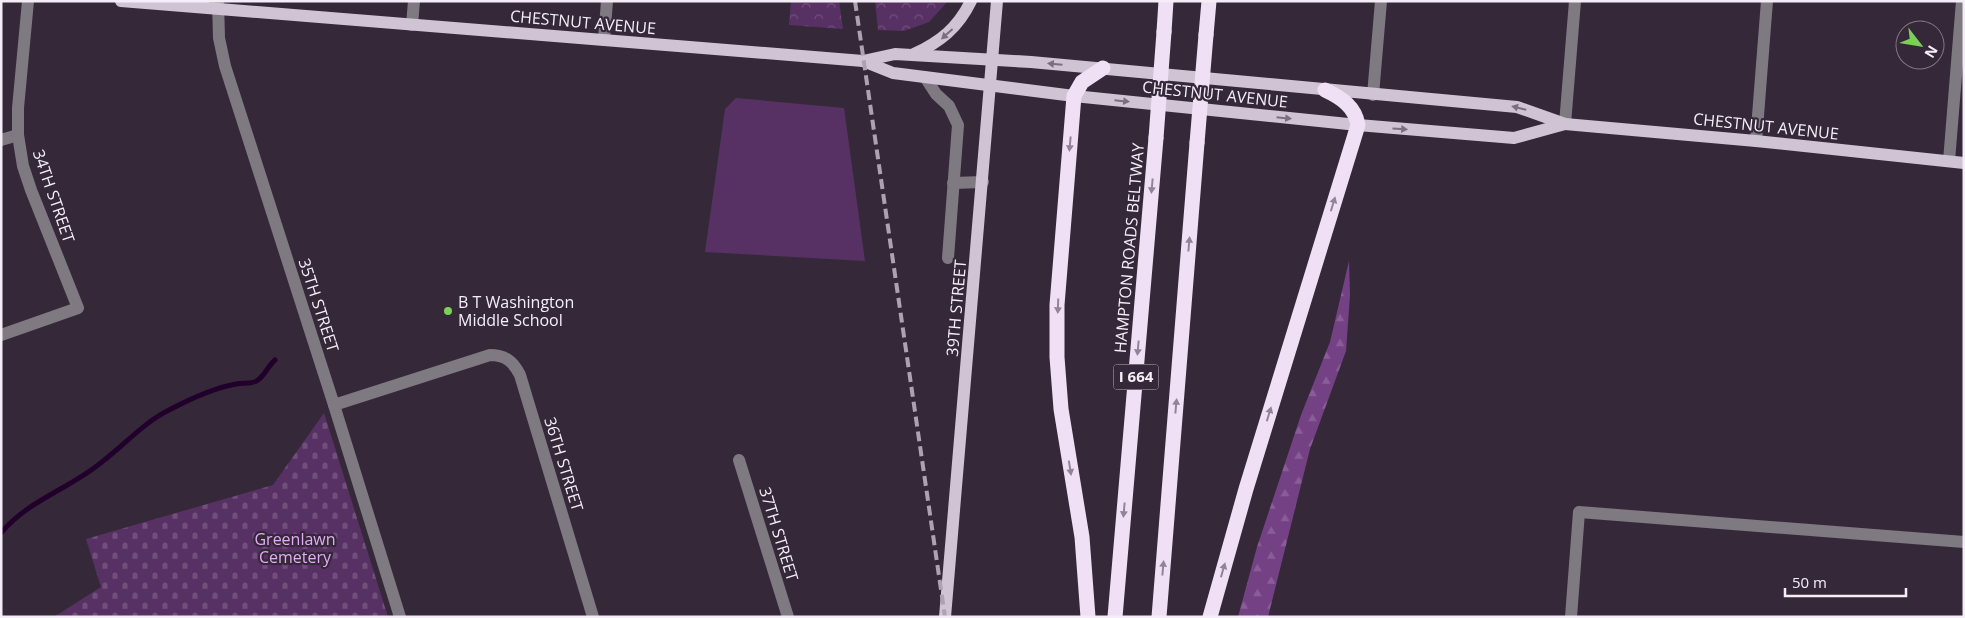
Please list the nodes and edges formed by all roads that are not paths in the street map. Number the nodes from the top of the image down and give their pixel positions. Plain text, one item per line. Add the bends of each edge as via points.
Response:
1 (28, 1) edge
2 (121, 1) edge
3 (414, 1) edge
4 (607, 1) edge
5 (971, 1) edge
6 (997, 1) edge
7 (1166, 1) edge
8 (1209, 1) edge
9 (1381, 1) edge
10 (1575, 1) edge
11 (1766, 1) edge
12 (1962, 1) edge
13 (218, 5) edge
14 (412, 25) junction
15 (604, 40) junction
16 (912, 55) junction
17 (993, 59) junction
18 (863, 61) junction
19 (1103, 68) junction
20 (925, 78) junction
21 (991, 86) junction
22 (1325, 90) junction
23 (1373, 95) junction
24 (1074, 96) junction
25 (1565, 124) junction
26 (1358, 126) junction
27 (18, 134) junction
28 (1, 140) edge
29 (1756, 140) junction
30 (1949, 161) junction
31 (1964, 163) edge
32 (953, 182) junction
33 (983, 182) junction
34 (948, 258) dead end
35 (1, 335) edge
36 (334, 405) junction
37 (739, 460) dead end
38 (1964, 542) edge
39 (400, 617) edge
40 (593, 617) edge
41 (788, 617) edge
42 (945, 617) edge
43 (1088, 617) edge
44 (1116, 617) edge
45 (1160, 617) edge
46 (1210, 617) edge
47 (1571, 617) edge

1 - 27 street, 34TH STREET
2 - 13 main road, CHESTNUT AVENUE
3 - 14 street
4 - 15 street
5 -> 16 main road via 948,34
6 - 17 main road, 39TH STREET
7 -> 44 highway, HAMPTON ROADS BELTWAY / I 664, bridge
45 -> 8 highway, I 664, bridge
9 - 23 street
10 - 25 street
11 - 29 street
12 - 30 street
13 - 14 main road, CHESTNUT AVENUE
13 - 36 street, 35TH STREET via 219,38 225,66
14 - 15 main road, CHESTNUT AVENUE
15 - 18 main road, CHESTNUT AVENUE
16 - 17 main road, CHESTNUT AVENUE
16 - 18 main road, CHESTNUT AVENUE via 895,54
19 -> 17 main road, CHESTNUT AVENUE
17 - 21 main road, 39TH STREET
18 - 20 main road, CHESTNUT AVENUE via 893,74
19 - 22 main road, CHESTNUT AVENUE
19 - 24 highway via 1082,82
20 - 21 main road, CHESTNUT AVENUE
20 - 32 street via 949,106 958,125
21 - 24 main road, CHESTNUT AVENUE
21 - 33 main road, 39TH STREET
22 - 23 main road, CHESTNUT AVENUE
22 - 26 highway via 1353,109
25 -> 23 main road, CHESTNUT AVENUE via 1517,107
24 -> 26 main road, CHESTNUT AVENUE
24 -> 43 highway via 1057,305 1058,357 1061,409 1082,537
26 -> 25 main road, CHESTNUT AVENUE via 1514,138
25 - 29 main road, CHESTNUT AVENUE
46 -> 26 highway
27 - 28 street
27 - 35 street, 34TH STREET via 31,190 78,308
29 - 30 main road, CHESTNUT AVENUE
30 - 31 main road, CHESTNUT AVENUE
32 - 33 street
32 - 34 street
33 - 42 main road, 39TH STREET
36 - 39 street, 35TH STREET
36 - 40 street, 36TH STREET via 490,355 509,359 516,366
37 - 41 street, 37TH STREET
38 - 47 street via 1579,512

